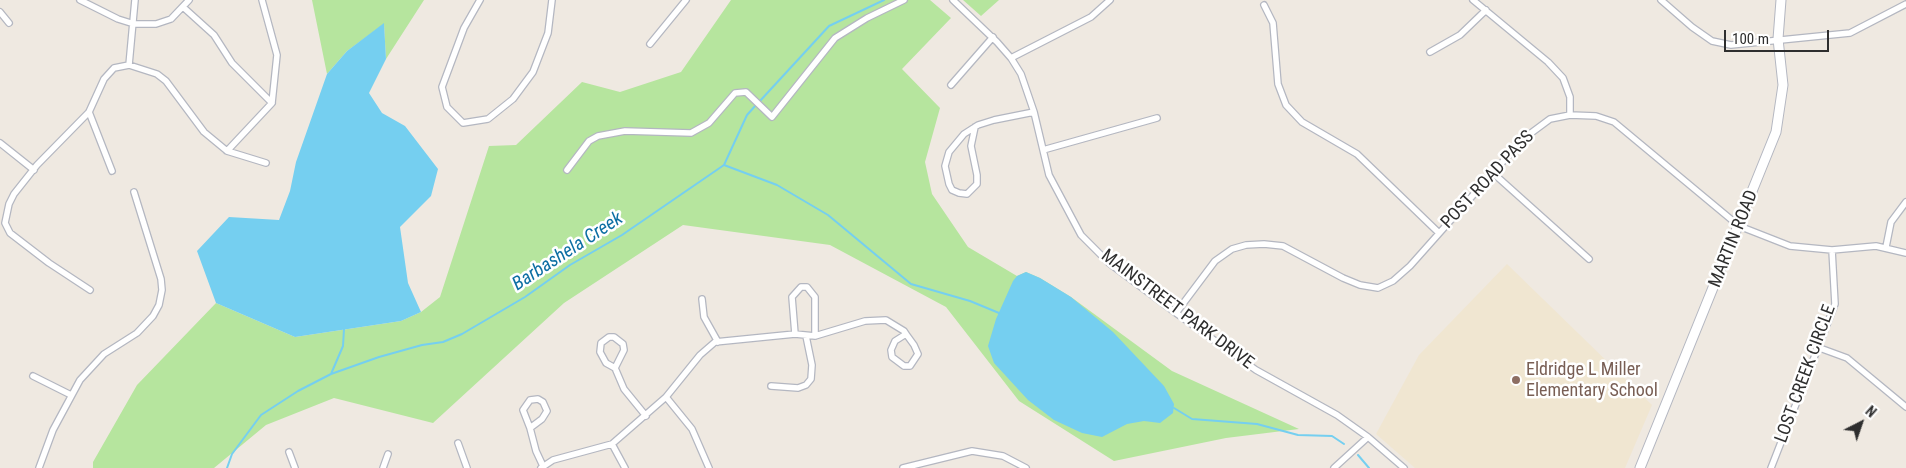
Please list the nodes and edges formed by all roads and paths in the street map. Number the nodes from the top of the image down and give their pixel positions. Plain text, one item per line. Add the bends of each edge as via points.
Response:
1 (80, 0) edge
2 (135, 0) edge
3 (189, 0) edge
4 (262, 0) edge
5 (480, 0) edge
6 (552, 0) edge
7 (686, 0) edge
8 (904, 0) edge
9 (953, 0) edge
10 (1110, 0) edge
11 (1473, 0) edge
12 (1660, 0) edge
13 (1781, 0) edge
14 (1668, 2) edge
15 (1906, 4) edge
16 (1264, 5) dead end
17 (182, 7) junction
18 (1486, 10) junction
19 (0, 12) edge
20 (9, 23) dead end
21 (134, 24) junction
22 (993, 37) junction
23 (1778, 40) junction
24 (650, 44) dead end
25 (1430, 52) dead end
26 (1012, 58) junction
27 (129, 65) junction
28 (951, 85) dead end
29 (272, 103) junction
30 (89, 112) junction
31 (1034, 112) junction
32 (1570, 115) junction
33 (1157, 118) dead end
34 (975, 128) junction
35 (0, 143) edge
36 (1044, 150) junction
37 (227, 151) junction
38 (266, 163) dead end
39 (34, 170) junction
40 (567, 170) dead end
41 (112, 171) dead end
42 (1493, 173) junction
43 (134, 192) dead end
44 (1906, 202) edge
45 (1739, 226) junction
46 (1439, 233) junction
47 (1886, 247) junction
48 (1832, 250) junction
49 (1906, 253) edge
50 (1588, 258) dead end
51 (90, 290) dead end
52 (702, 299) dead end
53 (1176, 312) junction
54 (795, 334) junction
55 (906, 334) junction
56 (806, 336) junction
57 (814, 336) junction
58 (718, 342) junction
59 (1817, 347) junction
60 (615, 368) junction
61 (33, 376) dead end
62 (771, 386) dead end
63 (70, 394) junction
64 (666, 397) junction
65 (1906, 406) edge
66 (646, 416) junction
67 (530, 428) junction
68 (1368, 437) junction
69 (458, 443) dead end
70 (612, 444) junction
71 (288, 452) dead end
72 (388, 454) dead end
73 (542, 467) edge
74 (39, 468) edge
75 (294, 468) edge
76 (383, 468) edge
77 (467, 468) edge
78 (625, 468) edge
79 (709, 468) edge
80 (903, 468) edge
81 (1026, 468) edge
82 (1334, 468) edge
83 (1404, 468) edge
84 (1640, 468) edge
85 (1772, 468) edge

1 - 21 street
2 - 21 street
3 - 17 street
4 - 29 street via 277,55
5 - 6 street via 464,28 442,87 447,107 463,123 488,119 513,99 533,72 548,33
7 - 24 street
8 - 40 street via 835,38 772,118 746,92 735,94 709,123 690,132 625,131 598,136 589,141
9 - 22 street, MAINSTREET PARK DRIVE
10 - 26 street via 1091,16
11 - 18 street
12 - 14 street
13 - 23 street, MARTIN ROAD
14 - 23 street via 1692,28 1712,41 1731,45
15 - 23 street via 1850,34
16 - 46 street via 1273,23 1278,84 1286,105 1302,122 1357,154
17 - 21 street via 171,20
17 - 29 street via 214,35 232,63
18 - 25 street via 1460,35
18 - 32 street via 1563,78 1570,97
19 - 20 street
21 - 27 street
22 - 26 street, MAINSTREET PARK DRIVE
22 - 28 street
23 - 45 street, MARTIN ROAD via 1783,85 1780,116
26 - 31 street, MAINSTREET PARK DRIVE via 1028,89
27 - 30 street via 114,68 104,79
27 - 37 street via 157,74 166,81 204,132
29 - 37 street
30 - 39 street
30 - 41 street
31 - 34 street via 994,120
31 - 36 street, MAINSTREET PARK DRIVE
32 - 42 street, POST ROAD PASS via 1550,120 1532,130
32 - 45 street, POST ROAD PASS via 1596,116 1614,122
33 - 36 street
34 - 34 street via 964,134 949,152 945,166 952,190 967,194 977,184 970,146
35 - 39 street
36 - 53 street, MAINSTREET PARK DRIVE via 1049,175 1081,235 1109,263
37 - 38 street
39 - 51 street via 8,204 5,223 19,241
42 - 46 street, POST ROAD PASS
42 - 50 street
43 - 63 street via 161,279 159,305 137,333 96,362
44 - 47 street via 1891,222
45 - 48 street, POST ROAD PASS via 1790,246
45 - 84 street, MARTIN ROAD
46 - 53 street, POST ROAD PASS via 1410,266 1393,281 1378,288 1343,278 1282,246 1255,244 1232,249 1215,261
47 - 48 street, POST ROAD PASS
47 - 49 street, POST ROAD PASS
48 - 59 street, LOST CREEK CIRCLE via 1835,304
52 - 58 street via 704,317
53 - 68 street, MAINSTREET PARK DRIVE via 1256,370 1337,415
54 - 56 street
54 - 57 street via 792,297 801,287 807,287 815,297
54 - 58 street
55 - 55 street via 918,354 910,366 904,366 892,356 891,350 899,336
55 - 57 street via 896,324 881,319
56 - 57 street
56 - 62 street via 812,365 811,378 798,388
58 - 64 street via 707,348
59 - 65 street via 1853,362
59 - 85 street, LOST CREEK CIRCLE
60 - 60 street via 624,350 619,339 609,337 601,343 600,352 606,363
60 - 66 street via 624,389
61 - 63 street
63 - 74 street
64 - 66 street
64 - 79 street via 692,429
66 - 70 street
67 - 67 street via 547,411 538,399 530,400 523,410
67 - 73 street
68 - 82 street
68 - 83 street, MAINSTREET PARK DRIVE
69 - 77 street
70 - 73 street via 562,457
70 - 78 street
71 - 75 street
72 - 76 street
80 - 81 street via 972,451 1003,456

